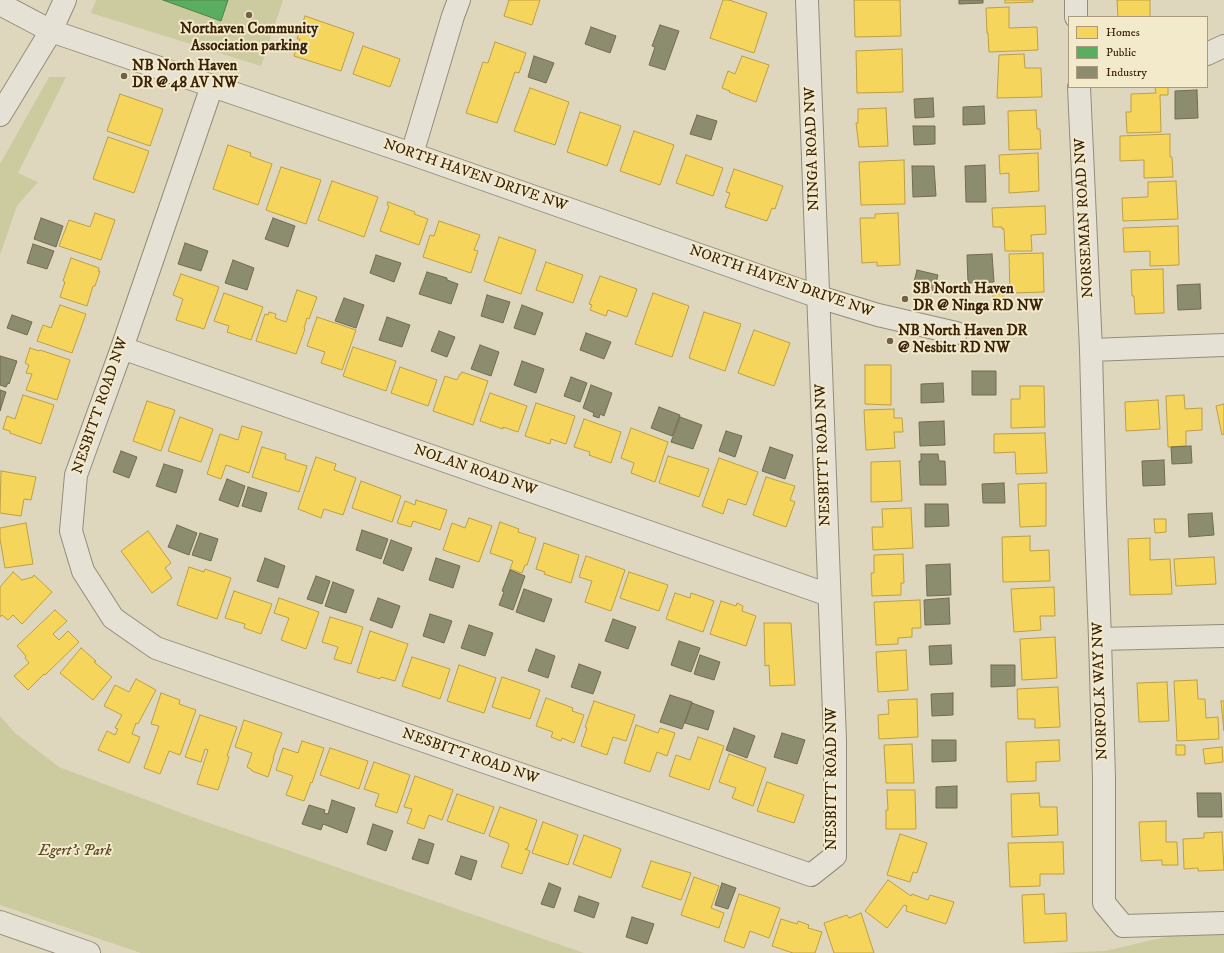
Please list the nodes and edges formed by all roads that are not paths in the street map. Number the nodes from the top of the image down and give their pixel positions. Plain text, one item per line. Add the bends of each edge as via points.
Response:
1 (65, 0) edge
2 (459, 0) edge
3 (807, 0) edge
4 (1076, 0) edge
5 (0, 4) edge
6 (1076, 16) edge
7 (51, 31) junction
8 (1224, 46) edge
9 (1208, 54) edge
10 (212, 86) junction
11 (1079, 88) edge
12 (0, 115) edge
13 (412, 154) junction
14 (819, 297) junction
15 (956, 333) dead end
16 (1224, 345) edge
17 (122, 348) junction
18 (1091, 350) junction
19 (829, 595) junction
20 (1224, 636) edge
21 (1100, 639) junction
22 (0, 922) edge
23 (1224, 923) edge
24 (89, 953) edge

1 - 7 street
2 - 13 street
3 - 14 street, NINGA ROAD NW
4 - 6 street
5 - 7 street, NORTH HAVEN DRIVE NW
7 - 10 street, NORTH HAVEN DRIVE NW
7 - 12 street
8 - 9 street
10 - 13 street, NORTH HAVEN DRIVE NW
10 - 17 street, NESBITT ROAD NW
11 - 18 street, NORSEMAN ROAD NW
13 - 14 street, NORTH HAVEN DRIVE NW
14 - 15 street, NORTH HAVEN DRIVE NW via 878,315
14 - 19 street, NESBITT ROAD NW
16 - 18 street
17 - 19 street, NOLAN ROAD NW
17 - 19 street, NESBITT ROAD NW via 76,475 71,531 83,571 113,618 156,648 811,875 834,856 835,740
18 - 21 street, NORFOLK WAY NW
20 - 21 street
21 - 23 street, NORFOLK WAY NW via 1104,903 1123,926
22 - 24 street

